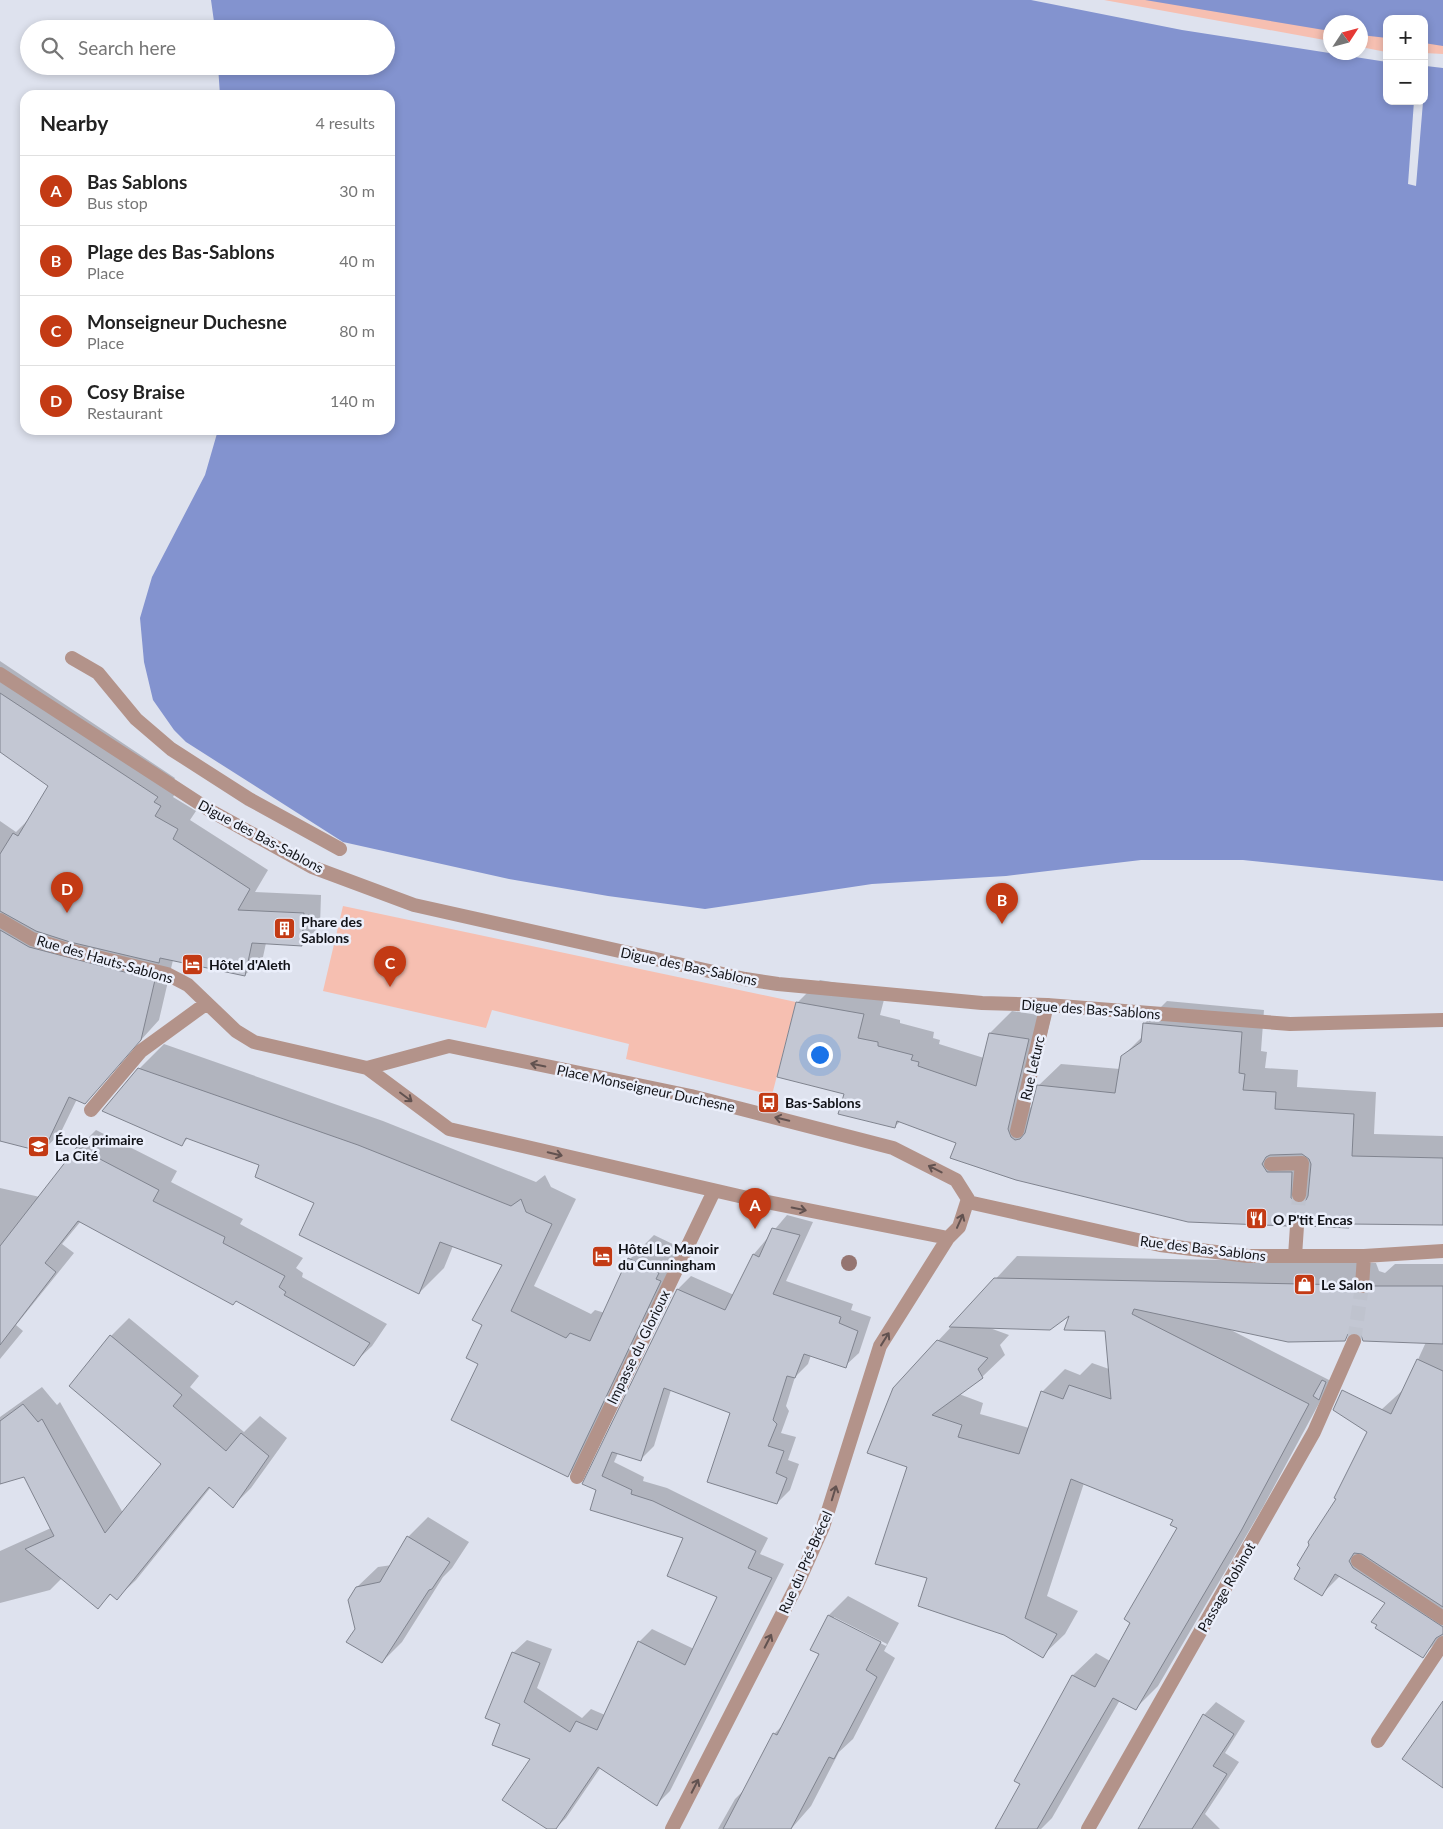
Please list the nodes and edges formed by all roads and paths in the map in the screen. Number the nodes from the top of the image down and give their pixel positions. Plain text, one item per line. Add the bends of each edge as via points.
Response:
1 (72, 658) dead end
2 (0, 674) edge
3 (340, 849) dead end
4 (0, 920) edge
5 (207, 1003) junction
6 (1047, 1005) junction
7 (1443, 1020) edge
8 (367, 1068) junction
9 (91, 1110) dead end
10 (1017, 1131) dead end
11 (1270, 1164) dead end
12 (714, 1191) junction
13 (1299, 1195) tunnel mouth
14 (968, 1202) junction
15 (1297, 1226) tunnel mouth
16 (948, 1238) junction
17 (1443, 1251) edge
18 (1295, 1256) junction
19 (1364, 1256) junction
20 (1362, 1286) tunnel mouth
21 (1354, 1341) tunnel mouth
22 (577, 1477) dead end
23 (1358, 1561) dead end
24 (1443, 1618) edge
25 (1443, 1643) edge
26 (1378, 1741) dead end
27 (672, 1829) edge
28 (1088, 1829) edge

1 - 3 street via 98,673 136,720 171,749 249,799
2 - 6 street, Digue des Bas-Sablons via 219,816 312,867 414,905 745,979 982,1003
4 - 5 street, Rue des Hauts-Sablons via 32,939 167,974 188,986
5 - 8 street, Place Monseigneur Duchesne via 236,1032 254,1042
5 - 9 street via 141,1051
6 - 7 street, Digue des Bas-Sablons via 1290,1024
6 - 10 street, Rue Leturc
8 -> 12 street, Place Monseigneur Duchesne via 449,1129
14 -> 8 street, Place Monseigneur Duchesne via 956,1180 893,1148 692,1096 449,1046
11 - 13 street via 1302,1163
12 -> 16 street, Place Monseigneur Duchesne
12 - 22 street, Impasse du Glorioux
16 -> 14 street via 959,1227
14 - 18 street, Rue des Bas-Sablons via 1160,1245 1248,1256
15 - 18 street
27 -> 16 street, Rue du Pré-Brécel via 823,1527 880,1346
17 - 19 street, Rue des Bas-Sablons
18 - 19 street, Rue des Bas-Sablons
19 - 20 street
21 - 28 street, Passage Robinot via 1314,1432
23 - 24 street
25 - 26 street

